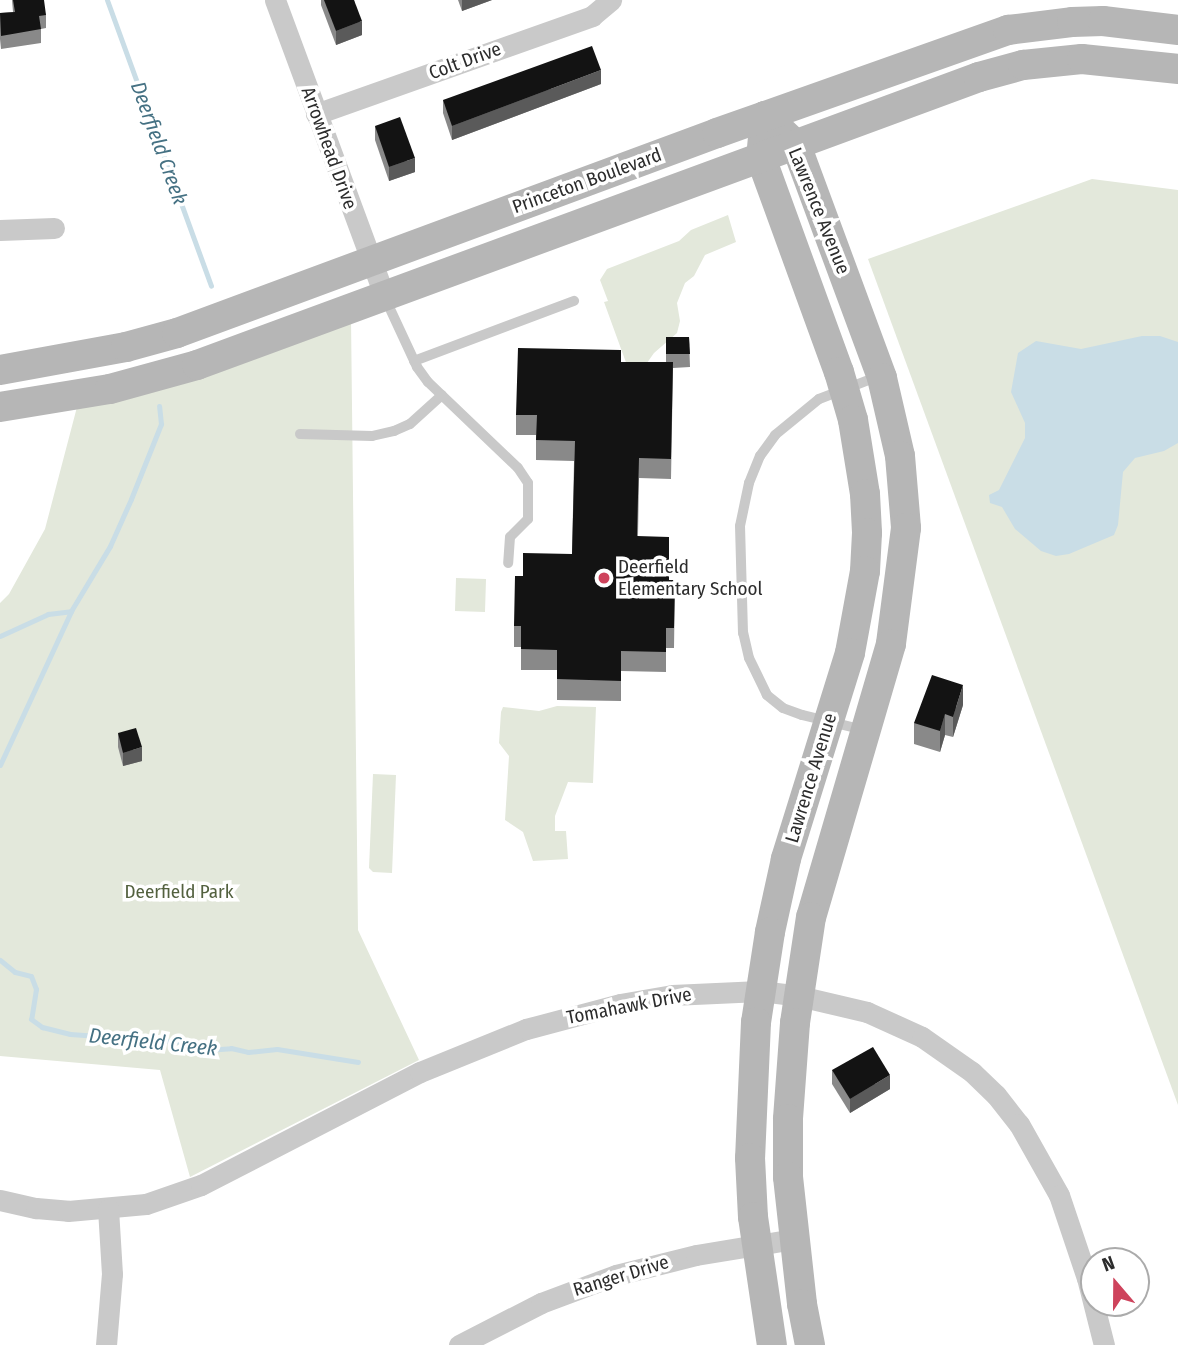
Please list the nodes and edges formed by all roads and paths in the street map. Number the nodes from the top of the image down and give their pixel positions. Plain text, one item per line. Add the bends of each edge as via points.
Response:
1 (275, 0) edge
2 (610, 1) edge
3 (1178, 30) edge
4 (1178, 69) edge
5 (316, 114) junction
6 (765, 116) junction
7 (796, 145) junction
8 (761, 158) junction
9 (54, 228) dead end
10 (0, 230) edge
11 (370, 261) junction
12 (384, 295) junction
13 (574, 301) dead end
14 (414, 361) junction
15 (0, 370) edge
16 (881, 375) junction
17 (844, 390) junction
18 (442, 396) junction
19 (0, 407) edge
20 (300, 434) dead end
21 (508, 563) dead end
22 (829, 721) junction
23 (865, 730) junction
24 (760, 991) junction
25 (799, 996) junction
26 (0, 1200) edge
27 (108, 1209) junction
28 (794, 1240) junction
29 (757, 1245) junction
30 (106, 1345) edge
31 (459, 1345) edge
32 (772, 1345) edge
33 (810, 1345) edge
34 (1104, 1345) edge

1 - 5 street, Arrowhead Drive
2 - 5 street, Colt Drive via 592,16
3 - 6 street, Princeton Boulevard via 1092,22 1008,30
4 - 7 street, Princeton Boulevard via 1109,60 1023,65
5 - 11 street, Arrowhead Drive
6 - 7 street, Lawrence Avenue
6 - 8 street, Lawrence Avenue
6 - 11 street, Princeton Boulevard
7 - 8 street, Princeton Boulevard
7 - 16 street, Lawrence Avenue
8 - 12 street, Princeton Boulevard
8 - 17 street, Lawrence Avenue
9 - 10 street
11 - 12 street, Arrowhead Drive
11 - 15 street, Princeton Boulevard via 164,336 100,353
12 - 14 lane
12 - 19 street, Princeton Boulevard via 197,365 110,389
13 - 14 lane
14 - 18 lane
16 - 17 lane
16 - 23 street, Lawrence Avenue via 900,456 906,528 897,611
17 - 22 street, Lawrence Avenue via 865,494 865,571 850,653
17 - 22 lane via 812,404 775,435 749,483 740,526 743,633 759,680 767,695 783,708
18 - 20 lane via 410,424 394,431 372,436
18 - 21 lane via 528,483 528,519 510,537
22 - 23 lane
22 - 24 street, Lawrence Avenue via 786,859
23 - 25 street, Lawrence Avenue via 811,917
24 - 25 street, Tomahawk Drive
24 - 27 street, Tomahawk Drive via 672,995 526,1029 420,1072 201,1185 146,1204
24 - 29 street, Lawrence Avenue via 750,1158
25 - 28 street, Lawrence Avenue via 788,1119
25 - 34 street, Tomahawk Drive via 867,1012 922,1037 996,1095 1019,1124 1059,1195
26 - 27 street, Tomahawk Drive via 36,1208
27 - 30 street via 112,1274
28 - 29 street, Ranger Drive
28 - 33 street, Lawrence Avenue
29 - 31 street, Ranger Drive via 616,1275 541,1303
29 - 32 street, Lawrence Avenue

